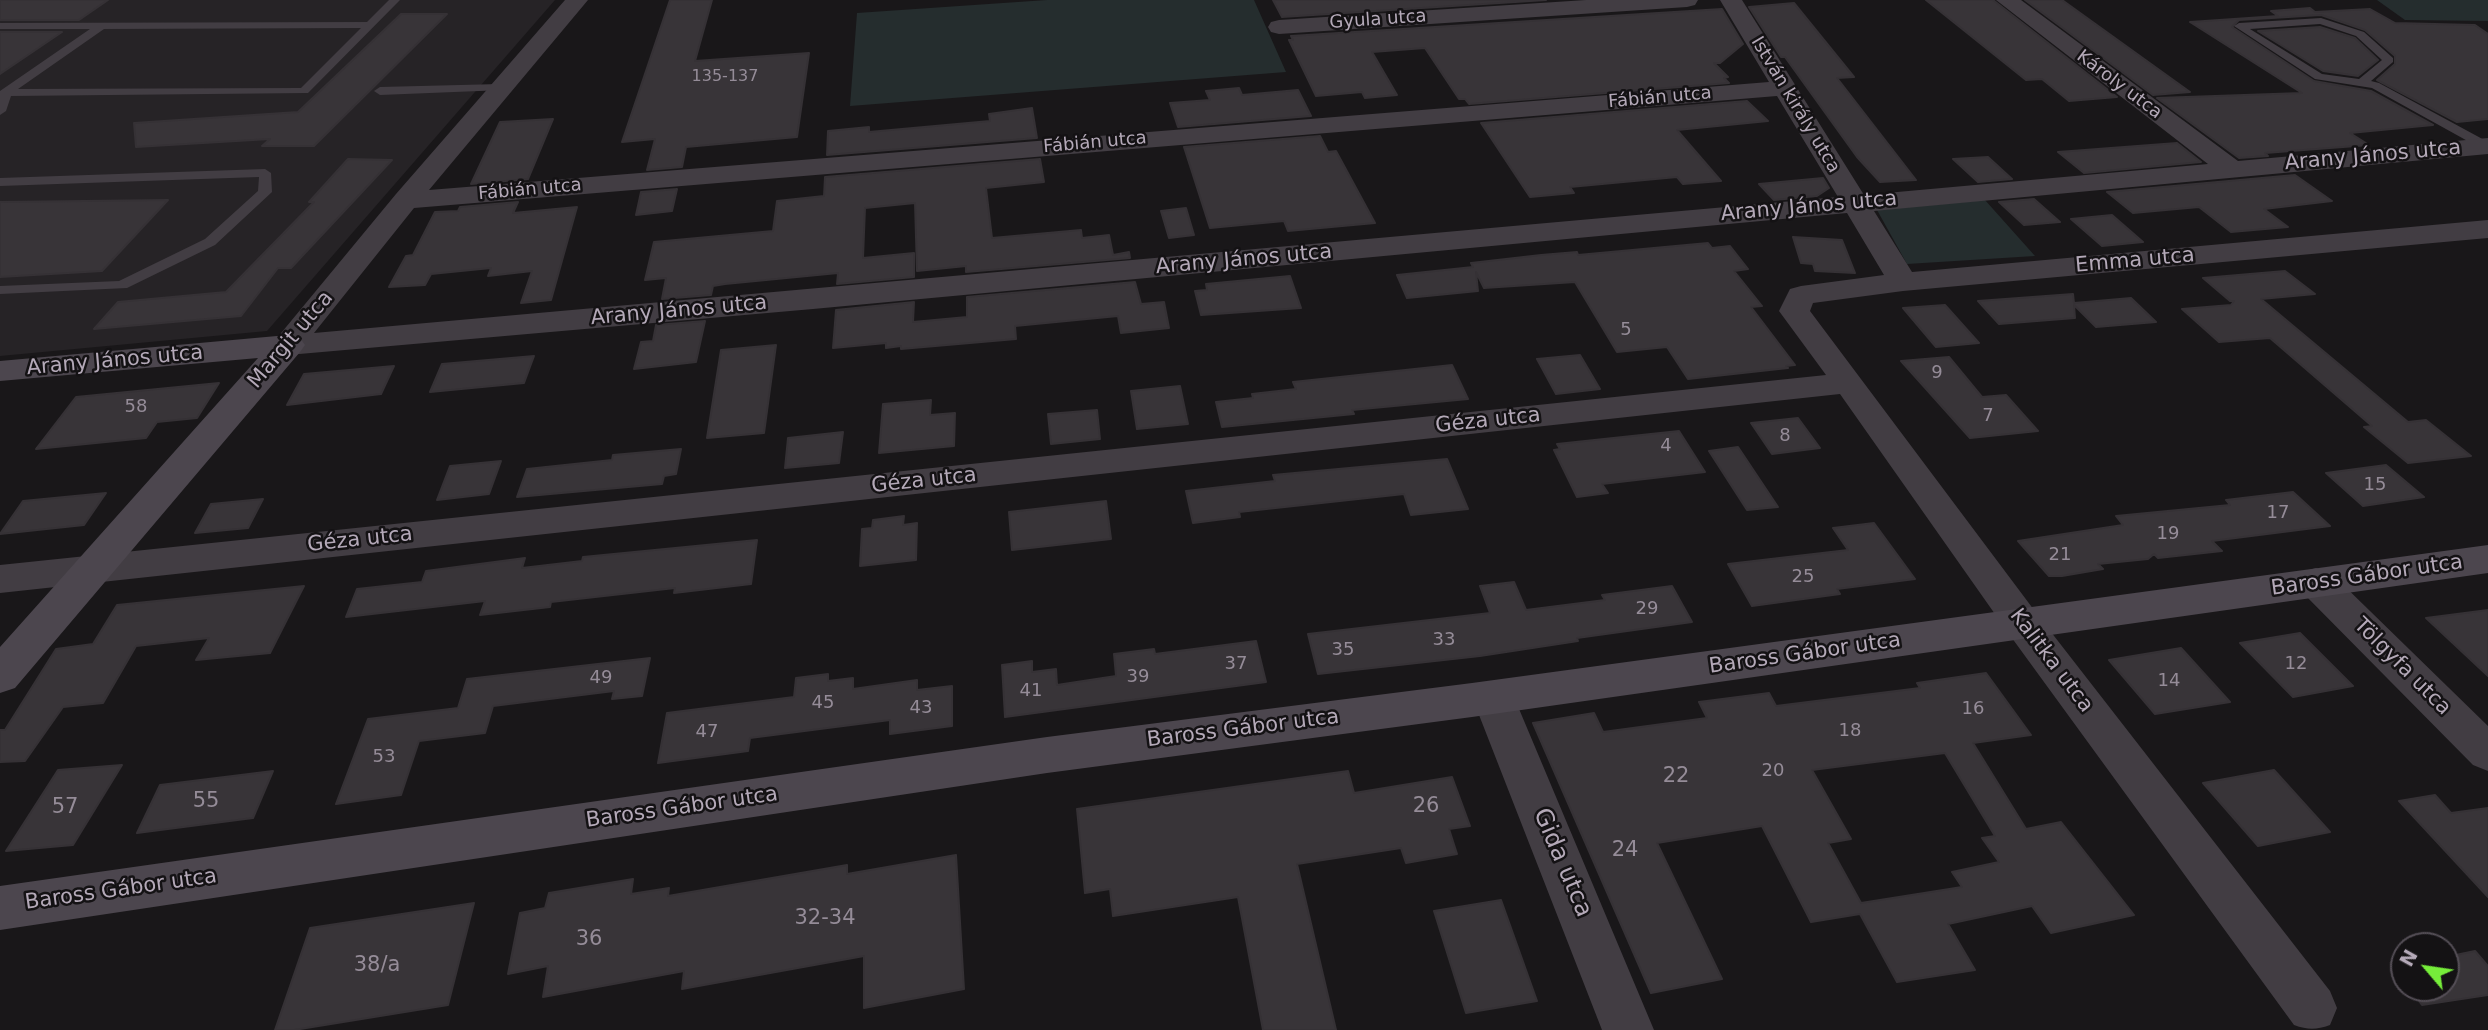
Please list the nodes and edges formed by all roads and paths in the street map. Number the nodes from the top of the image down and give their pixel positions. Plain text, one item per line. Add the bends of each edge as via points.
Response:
1 (395, 0) edge
2 (577, 0) edge
3 (1687, 0) edge
4 (1731, 0) edge
5 (2007, 0) edge
6 (371, 24) junction
7 (0, 26) edge
8 (102, 26) junction
9 (1279, 27) dead end
10 (2361, 83) junction
11 (500, 88) junction
12 (1785, 88) junction
13 (380, 91) dead end
14 (3, 95) edge
15 (0, 111) edge
16 (2487, 146) edge
17 (2232, 169) junction
18 (0, 183) edge
19 (406, 200) junction
20 (1853, 203) junction
21 (2488, 229) edge
22 (1903, 282) junction
23 (0, 290) edge
24 (1794, 312) joint
25 (288, 345) junction
26 (0, 371) edge
27 (1849, 383) junction
28 (2488, 559) edge
29 (96, 568) junction
30 (0, 579) edge
31 (2316, 582) junction
32 (2023, 624) junction
33 (0, 676) edge
34 (1493, 697) junction
35 (2488, 753) edge
36 (0, 908) edge
37 (2312, 1008) dead end
38 (1628, 1030) edge

1 - 6 lane
2 - 11 street, Margit utca
3 - 9 street, Gyula utca
4 - 12 street, István király utca
5 - 17 street, Károly utca
6 - 8 lane
6 - 14 lane via 304,91
7 - 8 lane
8 - 14 lane
10 - 10 lane via 2319,77 2239,26 2322,21 2360,34 2389,60
10 - 16 lane via 2394,93
11 - 13 lane
11 - 19 street, Margit utca
12 - 19 street, Fábián utca
12 - 20 street, István király utca
14 - 15 lane
16 - 17 street, Arany János utca
17 - 20 street, Arany János utca
18 - 23 lane via 265,173 265,192 210,242 122,285
19 - 25 street, Margit utca
20 - 22 street, István király utca
20 - 25 street, Arany János utca
21 - 22 street, Emma utca
22 - 24 street, Emma utca via 1801,295
24 - 27 street, Kalitka utca
25 - 26 street, Arany János utca
25 - 29 street, Margit utca
27 - 29 street, Géza utca
27 - 32 street, Kalitka utca
28 - 31 street, Baross Gábor utca
29 - 30 street, Géza utca
29 - 33 street, Margit utca
31 - 32 street, Baross Gábor utca
31 - 35 street, Tölgyfa utca
32 - 34 street, Baross Gábor utca
32 - 37 street, Kalitka utca
34 - 36 street, Baross Gábor utca via 1033,757
34 - 38 street, Gida utca

